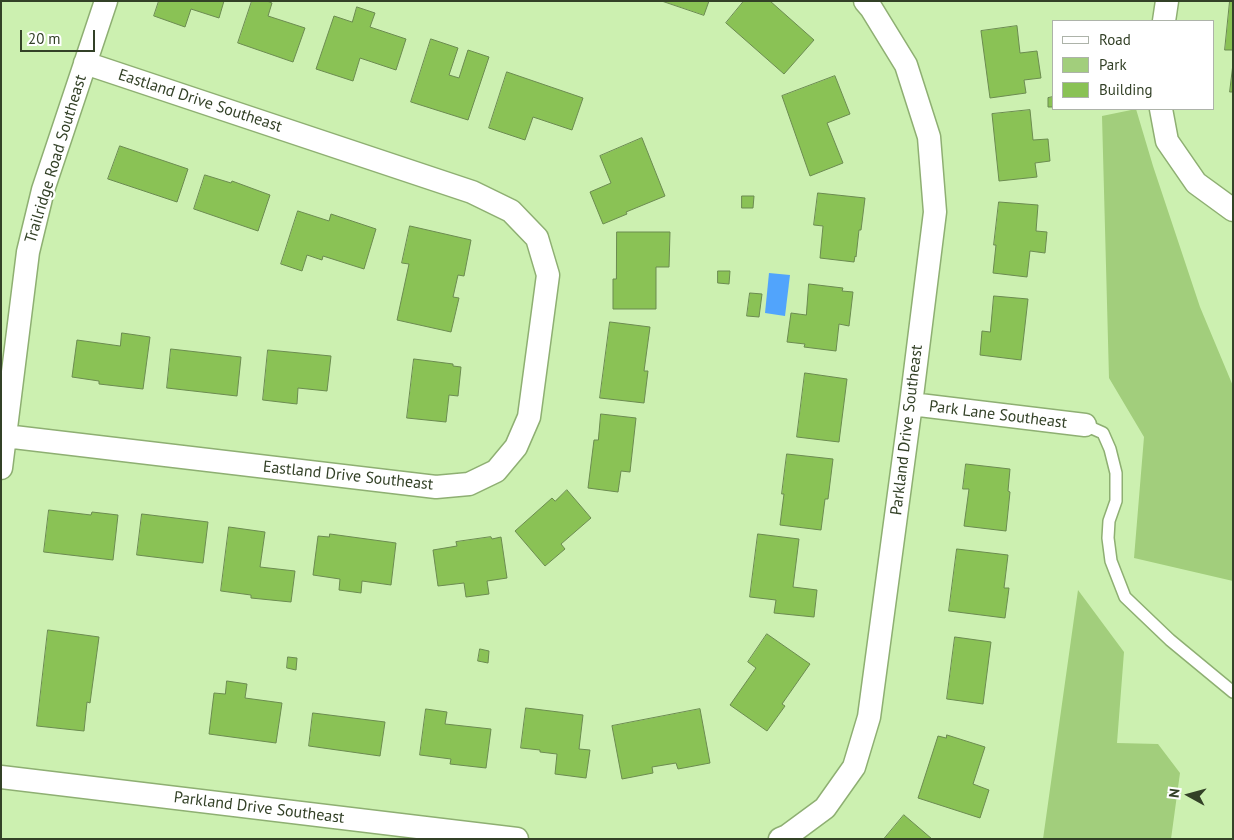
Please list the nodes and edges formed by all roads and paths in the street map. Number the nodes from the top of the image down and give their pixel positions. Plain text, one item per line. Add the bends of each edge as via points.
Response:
1 (106, 1) edge
2 (865, 1) edge
3 (1167, 1) edge
4 (1164, 20) edge
5 (85, 63) junction
6 (1161, 110) edge
7 (1233, 210) edge
8 (911, 404) junction
9 (1085, 425) joint
10 (5, 436) junction
11 (1, 468) edge
12 (1233, 692) edge
13 (1, 778) edge
14 (517, 839) edge
15 (780, 839) edge

1 - 5 street, Trailridge Road Southeast
2 - 8 street, Parkland Drive Southeast via 906,65 929,137 935,212
3 - 4 street
5 - 10 street, Trailridge Road Southeast via 43,190 28,252
5 - 10 street, Eastland Drive Southeast via 472,192 511,211 537,238 548,275 529,417 516,447 496,471 469,484 436,487
6 - 7 street via 1167,141 1196,183
8 - 9 street, Park Lane Southeast
8 - 15 street, Parkland Drive Southeast via 869,718 854,767 825,808
9 - 12 lane via 1103,433 1116,473 1116,501 1108,538 1111,561 1125,597 1170,640
10 - 11 street, Trailridge Road Southeast
13 - 14 street, Parkland Drive Southeast

